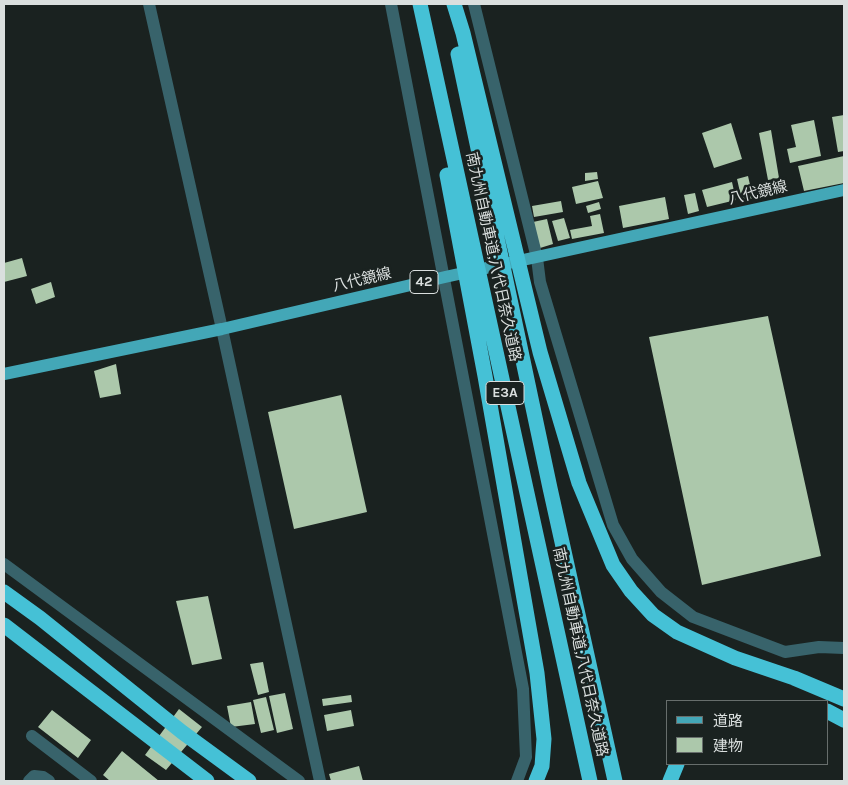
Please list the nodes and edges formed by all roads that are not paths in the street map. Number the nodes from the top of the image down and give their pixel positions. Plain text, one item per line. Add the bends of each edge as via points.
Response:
1 (148, 4) edge
2 (391, 4) edge
3 (419, 4) edge
4 (448, 4) edge
5 (454, 4) edge
6 (474, 4) edge
7 (844, 190) edge
8 (537, 258) junction
9 (445, 277) junction
10 (222, 329) junction
11 (4, 374) edge
12 (4, 564) edge
13 (4, 592) edge
14 (4, 625) edge
15 (844, 648) edge
16 (844, 700) edge
17 (828, 712) edge
18 (844, 720) edge
19 (32, 736) dead end
20 (677, 765) edge
21 (29, 781) edge
22 (49, 781) edge
23 (91, 781) edge
24 (207, 781) edge
25 (249, 781) edge
26 (299, 781) edge
27 (320, 781) edge
28 (517, 781) edge
29 (536, 781) edge
30 (590, 781) edge
31 (615, 781) edge
32 (670, 781) edge

1 - 10 street
2 - 9 street
3 - 29 highway via 426,63 537,673 544,739 542,766
3 - 30 highway, 南九州自動車道;八代日奈久道路 / E3A
4 - 31 highway, 南九州自動車道;八代日奈久道路 / E3A
5 - 16 highway via 540,352 579,483 613,565 653,614 678,632
6 - 8 street
7 - 8 main road, 八代鏡線 / 42
8 - 9 main road, 八代鏡線 / 42
8 - 15 street via 540,282 595,472 613,525 632,558 661,592 693,617 786,652 819,647
9 - 10 main road, 八代鏡線 / 42
9 - 28 street via 523,689 526,757
10 - 11 main road, 八代鏡線 / 42
10 - 27 street
12 - 26 street
13 - 25 highway
14 - 24 highway
17 - 18 highway
19 - 23 street
20 - 32 highway
21 - 22 street via 34,776

